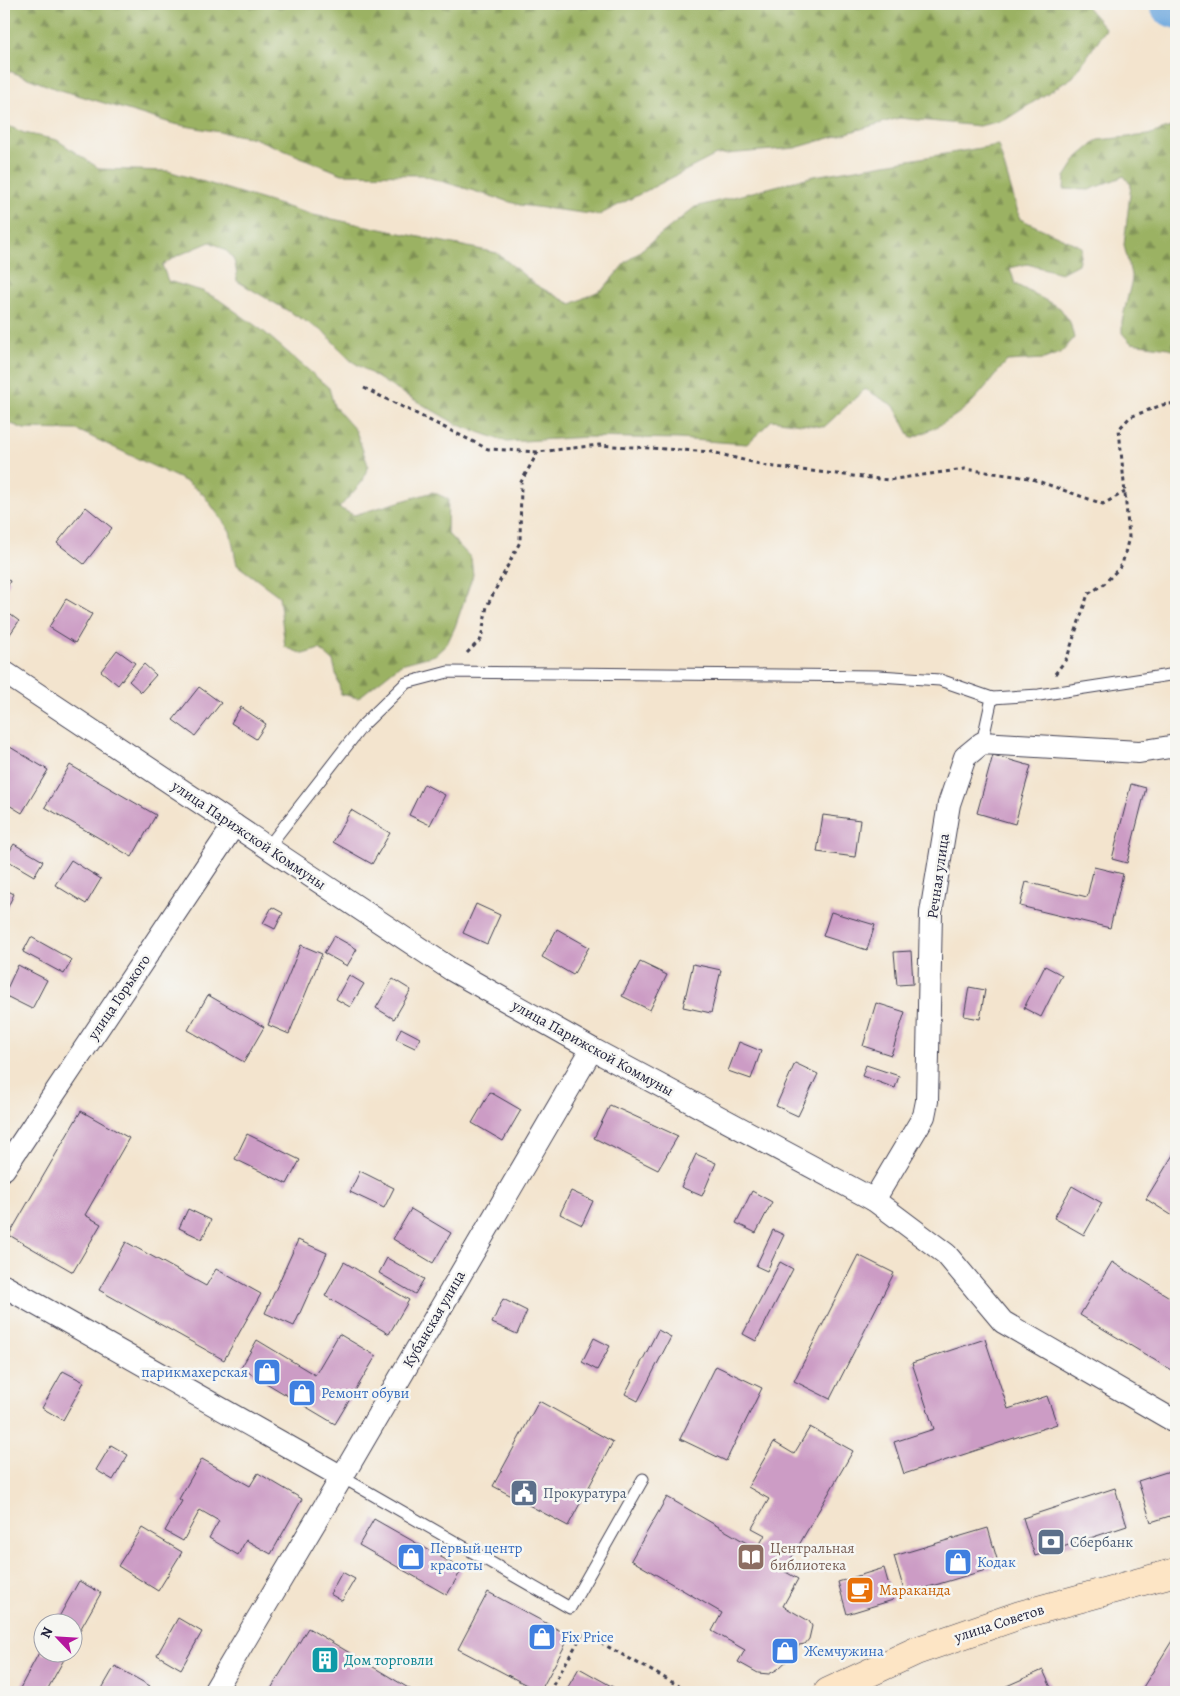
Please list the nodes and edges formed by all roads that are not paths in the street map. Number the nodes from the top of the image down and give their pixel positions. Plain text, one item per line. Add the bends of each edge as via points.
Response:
1 (4, 672) edge
2 (1176, 674) edge
3 (992, 698) junction
4 (982, 743) junction
5 (1176, 746) edge
6 (234, 825) junction
7 (268, 847) junction
8 (592, 1049) junction
9 (4, 1169) edge
10 (874, 1200) junction
11 (4, 1286) edge
12 (1176, 1422) edge
13 (342, 1477) junction
14 (643, 1479) dead end
15 (1176, 1572) edge
16 (214, 1692) edge
17 (828, 1692) edge

1 - 6 street, улица Парижской Коммуны
2 - 3 lane via 1039,695
3 - 4 lane
3 - 7 lane via 940,680 879,676 448,672 406,683 364,725
4 - 5 street via 1139,752
4 - 10 street, Речная улица via 965,758 949,804 931,913 924,1116
6 - 7 street, улица Парижской Коммуны
6 - 9 street, улица Горького
7 - 8 street, улица Парижской Коммуны via 452,970
8 - 10 street, улица Парижской Коммуны
8 - 13 street, Кубанская улица
10 - 12 street, улица Парижской Коммуны via 946,1254 1003,1322
11 - 13 street
13 - 14 lane via 570,1608
13 - 16 street, Кубанская улица
15 - 17 main road, улица Советов via 1020,1615 916,1651

